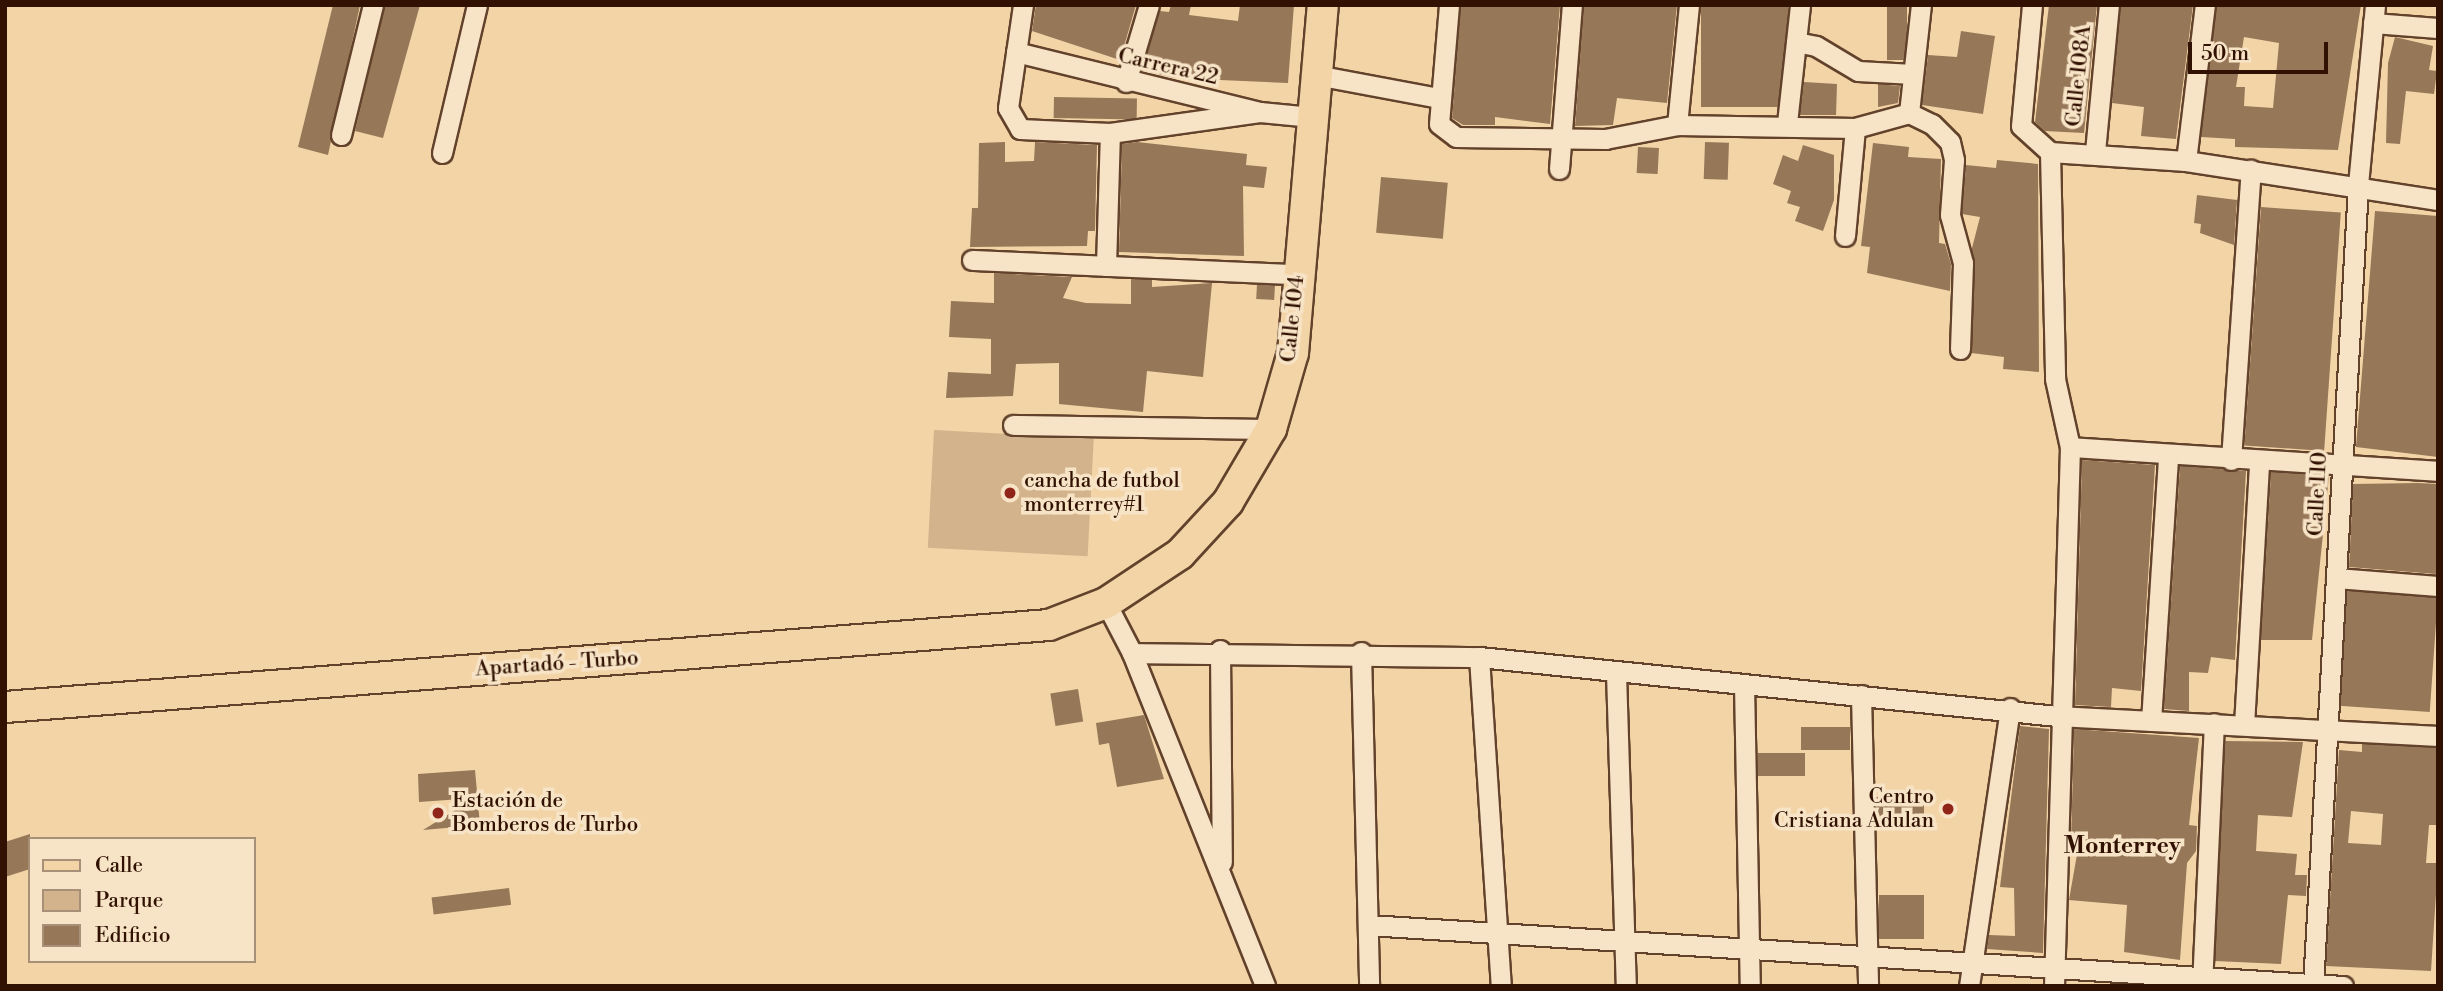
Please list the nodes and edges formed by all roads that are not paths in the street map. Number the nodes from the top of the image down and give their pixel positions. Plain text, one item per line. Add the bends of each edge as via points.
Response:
1 (373, 5) edge
2 (477, 5) edge
3 (1023, 5) edge
4 (1149, 5) edge
5 (1322, 5) edge
6 (1449, 5) edge
7 (1572, 5) edge
8 (1689, 5) edge
9 (1800, 5) edge
10 (1921, 5) edge
11 (2032, 5) edge
12 (2109, 5) edge
13 (2205, 5) edge
14 (2374, 14) edge
15 (2438, 28) edge
16 (1796, 42) junction
17 (1016, 52) junction
18 (1913, 74) junction
19 (1316, 75) junction
20 (1126, 82) junction
21 (1439, 98) junction
22 (1260, 112) junction
23 (1909, 113) junction
24 (1312, 117) junction
25 (1787, 122) junction
26 (1677, 125) junction
27 (1855, 128) junction
28 (1110, 133) junction
29 (341, 135) dead end
30 (1561, 137) junction
31 (2050, 152) junction
32 (2095, 152) junction
33 (442, 153) dead end
34 (2186, 161) junction
35 (1559, 169) dead end
36 (2251, 170) junction
37 (2358, 185) junction
38 (2438, 200) edge
39 (1845, 236) dead end
40 (972, 260) dead end
41 (1106, 266) junction
42 (1298, 274) junction
43 (1960, 349) dead end
44 (1013, 425) dead end
45 (1271, 429) junction
46 (2070, 447) junction
47 (2168, 456) junction
48 (2231, 460) junction
49 (2259, 462) junction
50 (2342, 467) junction
51 (2438, 471) edge
52 (2336, 578) junction
53 (2438, 586) edge
54 (1106, 603) junction
55 (1220, 650) junction
56 (1361, 652) junction
57 (1132, 653) junction
58 (1479, 657) junction
59 (1616, 673) junction
60 (1744, 684) junction
61 (1861, 695) junction
62 (5, 707) edge
63 (2010, 708) junction
64 (2057, 716) junction
65 (2151, 721) junction
66 (2214, 723) junction
67 (2244, 725) junction
68 (2328, 729) junction
69 (2438, 736) edge
70 (1222, 872) junction
71 (1368, 925) junction
72 (1500, 933) junction
73 (1626, 941) junction
74 (1750, 949) junction
75 (1868, 956) junction
76 (1973, 963) junction
77 (2055, 977) edge
78 (2202, 981) edge
79 (2313, 985) edge
80 (1265, 986) edge
81 (1369, 986) edge
82 (1501, 986) edge
83 (1626, 986) edge
84 (1750, 986) edge
85 (1868, 986) edge
86 (1969, 986) edge
87 (2343, 986) edge

1 - 29 street
2 - 33 street
3 - 17 street
4 - 20 street
5 - 19 main road, Calle 104
6 - 21 street
7 - 30 street
8 - 26 street
9 - 16 street
10 - 18 street
11 - 31 street via 2018,103 2021,126
12 - 32 street, Calle 108A
13 - 34 street
14 - 15 street
14 - 37 street, Calle 110
16 - 18 street via 1825,50 1858,71
16 - 25 street
17 - 20 street, Carrera 22
17 - 28 street via 1008,108 1020,129
18 - 23 street
19 - 21 street
19 - 24 main road, Calle 104
20 - 22 street, Carrera 22
21 - 30 street via 1440,124 1456,138
22 - 24 street, Carrera 22
22 - 28 street
23 - 27 street
23 - 43 street via 1950,142 1954,160 1950,215 1963,263
24 - 42 main road, Calle 104
25 - 26 street
25 - 27 street
26 - 30 street via 1621,138
27 - 39 street
28 - 41 street
30 - 35 street
31 - 32 street
31 - 46 street via 2054,379
32 - 34 street
34 - 36 street
36 - 37 street
36 - 48 street
37 - 38 street
37 - 50 street, Calle 110
40 - 41 street
41 - 42 street
42 - 45 main road, Calle 104 via 1293,353
44 - 45 street
45 - 54 main road, Calle 104 via 1228,502 1180,554
46 - 47 street
46 - 64 street
47 - 48 street
47 - 65 street
48 - 49 street
49 - 50 street
49 - 67 street
50 - 51 street
50 - 52 street, Calle 110
52 - 53 street
52 - 68 street, Calle 110
54 - 57 street
54 - 62 main road, Apartadó - Turbo via 1049,625
55 - 56 street
55 - 57 street
55 - 70 street
56 - 58 street
56 - 71 street
57 - 70 street
58 - 59 street
58 - 72 street
59 - 60 street
59 - 73 street
60 - 61 street
60 - 74 street
61 - 63 street
61 - 75 street
63 - 64 street
63 - 76 street
64 - 65 street
64 - 77 street via 2062,796
65 - 66 street
66 - 67 street
66 - 78 street
67 - 68 street
68 - 69 street
68 - 79 street, Calle 110
70 - 80 street
71 - 72 street
71 - 81 street
72 - 73 street
72 - 82 street
73 - 74 street
73 - 83 street
74 - 75 street
74 - 84 street
75 - 76 street
75 - 85 street
76 - 77 street
76 - 86 street
77 - 78 street
78 - 79 street
79 - 87 street

